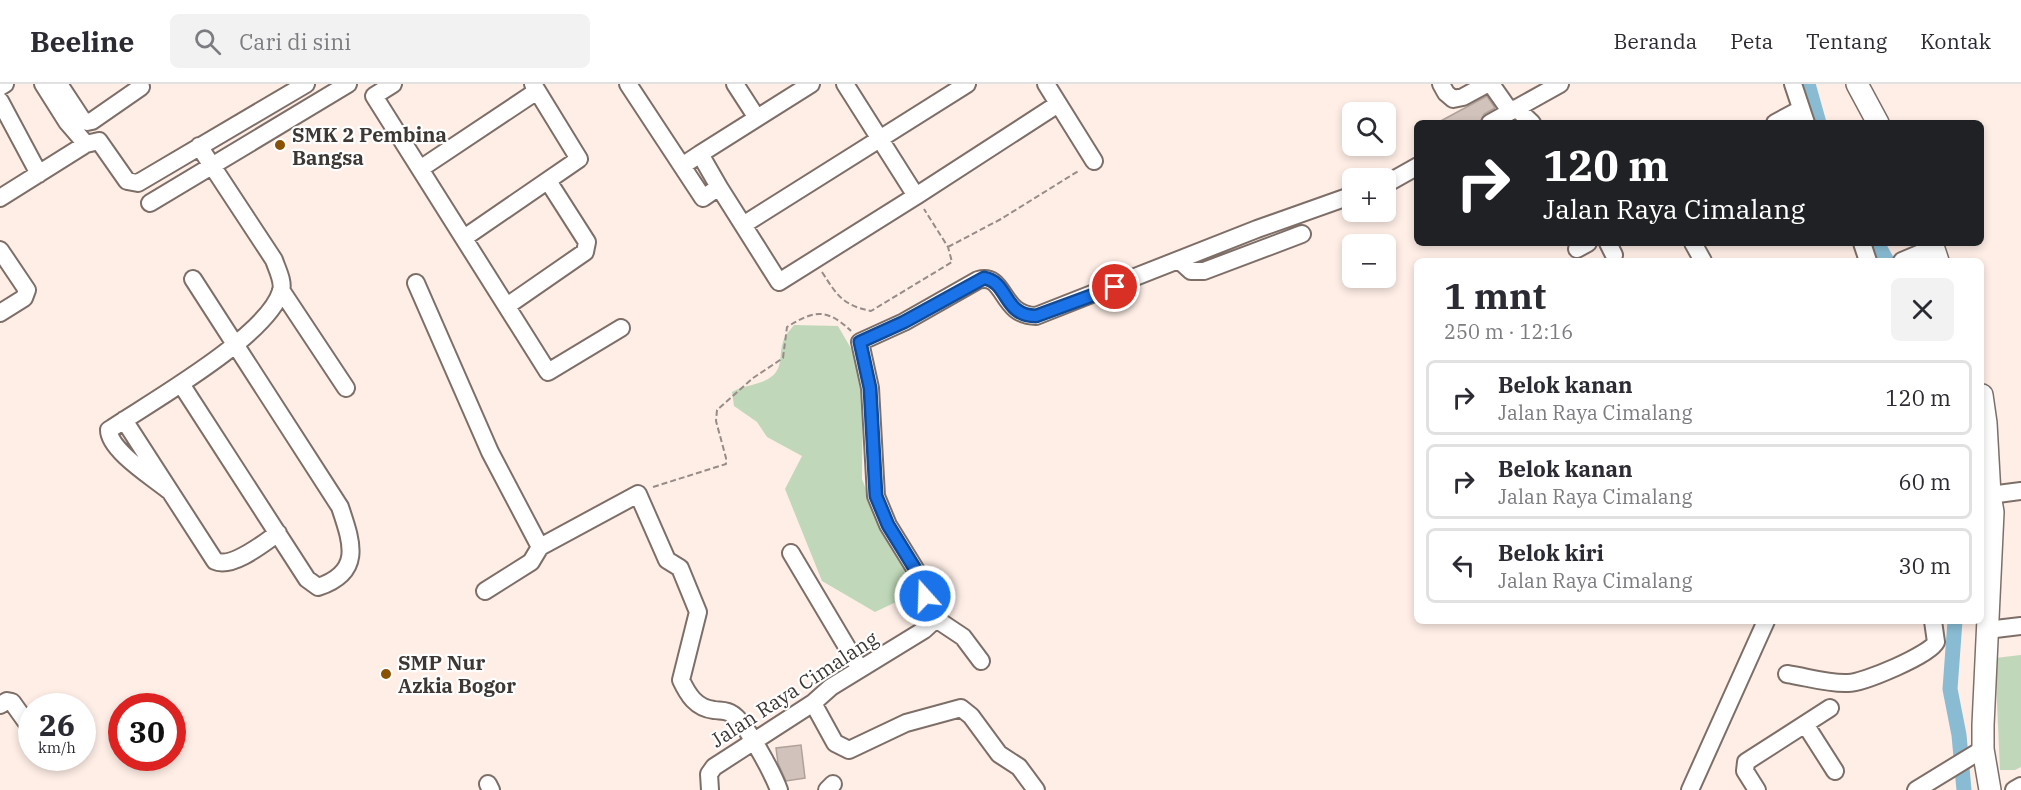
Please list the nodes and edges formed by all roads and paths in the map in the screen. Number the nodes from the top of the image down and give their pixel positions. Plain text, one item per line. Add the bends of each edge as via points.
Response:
1 (5, 84) edge
2 (43, 84) edge
3 (59, 84) edge
4 (306, 84) edge
5 (393, 84) edge
6 (628, 84) edge
7 (735, 84) edge
8 (810, 84) edge
9 (845, 84) edge
10 (967, 84) edge
11 (1046, 84) edge
12 (1441, 84) edge
13 (1489, 84) edge
14 (1560, 84) edge
15 (1793, 84) edge
16 (1857, 84) edge
17 (142, 85) edge
18 (343, 85) edge
19 (0, 87) edge
20 (535, 88) edge
21 (0, 101) edge
22 (1058, 104) junction
23 (1513, 110) junction
24 (1803, 116) edge
25 (757, 118) junction
26 (1495, 120) edge
27 (1528, 120) edge
28 (1787, 120) edge
29 (1876, 120) edge
30 (880, 139) junction
31 (86, 144) junction
32 (199, 146) junction
33 (700, 154) junction
34 (1094, 161) joint
35 (212, 164) junction
36 (682, 166) junction
37 (1414, 168) edge
38 (420, 169) junction
39 (39, 174) junction
40 (1396, 178) edge
41 (548, 181) junction
42 (719, 187) junction
43 (916, 196) junction
44 (0, 198) edge
45 (1342, 199) edge
46 (150, 203) dead end
47 (743, 225) junction
48 (1302, 234) dead end
49 (464, 238) junction
50 (948, 247) junction
51 (0, 250) edge
52 (1934, 251) edge
53 (1912, 258) edge
54 (815, 260) junction
55 (1180, 261) junction
56 (193, 279) dead end
57 (416, 283) dead end
58 (282, 290) junction
59 (507, 306) junction
60 (0, 313) edge
61 (621, 328) dead end
62 (860, 342) junction
63 (235, 344) junction
64 (181, 384) junction
65 (346, 388) dead end
66 (1984, 409) edge
67 (2021, 491) edge
68 (638, 494) junction
69 (1988, 506) edge
70 (278, 533) junction
71 (540, 547) junction
72 (791, 553) dead end
73 (1985, 567) edge
74 (485, 591) dead end
75 (936, 619) junction
76 (1765, 624) edge
77 (1933, 624) edge
78 (2021, 626) edge
79 (1988, 630) junction
80 (981, 661) dead end
81 (860, 669) junction
82 (1787, 674) dead end
83 (813, 703) junction
84 (0, 705) edge
85 (1830, 708) dead end
86 (18, 710) edge
87 (1805, 724) junction
88 (754, 744) junction
89 (1976, 754) junction
90 (1835, 771) dead end
91 (2021, 786) edge
92 (710, 790) edge
93 (779, 790) edge
94 (1036, 790) edge
95 (1690, 790) edge
96 (1757, 790) edge
97 (1916, 790) edge
98 (1990, 790) edge
99 (2014, 790) edge

1 - 19 street
2 - 31 street
3 - 17 street via 87,122
4 - 32 street
5 - 38 street via 374,96
6 - 36 street
7 - 25 street
8 - 25 street
9 - 30 street
10 - 30 street
11 - 22 street
12 - 13 street via 1454,99
13 - 23 street
14 - 23 street
15 - 24 street
16 - 29 main road
18 - 35 street
20 - 38 street
20 - 41 street via 579,159
21 - 39 street
22 - 34 street
22 - 43 street
23 - 26 street
23 - 27 street
24 - 28 street
25 - 33 street
30 - 43 street
30 - 47 street
31 - 32 street via 99,141 127,181 133,183
31 - 39 street
32 - 35 street
33 - 36 street
33 - 42 street
34 - 50 path
35 - 46 street
35 - 58 street via 274,260
36 - 42 street via 703,198
37 - 40 street
38 - 49 street
39 - 44 street
41 - 49 street
41 - 59 street via 587,242 585,252
42 - 47 street
43 - 50 path
43 - 54 street
45 - 55 street
47 - 54 street via 779,282
48 - 55 street via 1204,271 1191,271
49 - 59 street
50 - 54 path via 952,262 871,311 855,308 838,298
51 - 60 street via 27,290 24,298
52 - 53 street
55 - 62 street via 1036,316 1015,310 995,282 984,278
56 - 63 street
57 - 71 street via 490,452
58 - 63 street via 269,311
58 - 65 street
59 - 61 street via 548,372
62 - 68 path via 844,325 824,314 808,314 787,327 783,358 717,410 726,464 672,479
62 - 75 street via 870,388 876,496 888,525 917,572
63 - 64 street
63 - 70 street via 340,507 350,551 349,567 318,587 312,584
64 - 70 street
64 - 70 street via 123,420 168,490 215,561 223,563 241,556
66 - 69 main road
67 - 69 street
68 - 71 street
68 - 88 street via 667,560 680,568 698,612 681,680 701,707 734,714
69 - 73 main road
71 - 74 street via 531,562
72 - 81 street
73 - 79 main road
75 - 80 street via 963,637
75 - 81 street, Jalan Raya Cimalang
76 - 95 street
77 - 82 street via 1935,642 1928,652 1862,681 1848,683
78 - 79 street
79 - 89 main road
81 - 83 street, Jalan Raya Cimalang
83 - 88 street, Jalan Raya Cimalang
83 - 94 street via 836,743 849,750 906,723 961,708 999,754 1019,766
84 - 86 street via 12,702
85 - 87 street
87 - 90 street
87 - 96 street via 1746,762 1745,771
88 - 92 street, Jalan Raya Cimalang via 710,771
88 - 93 street via 768,763
89 - 97 street
89 - 98 main road
91 - 99 street

